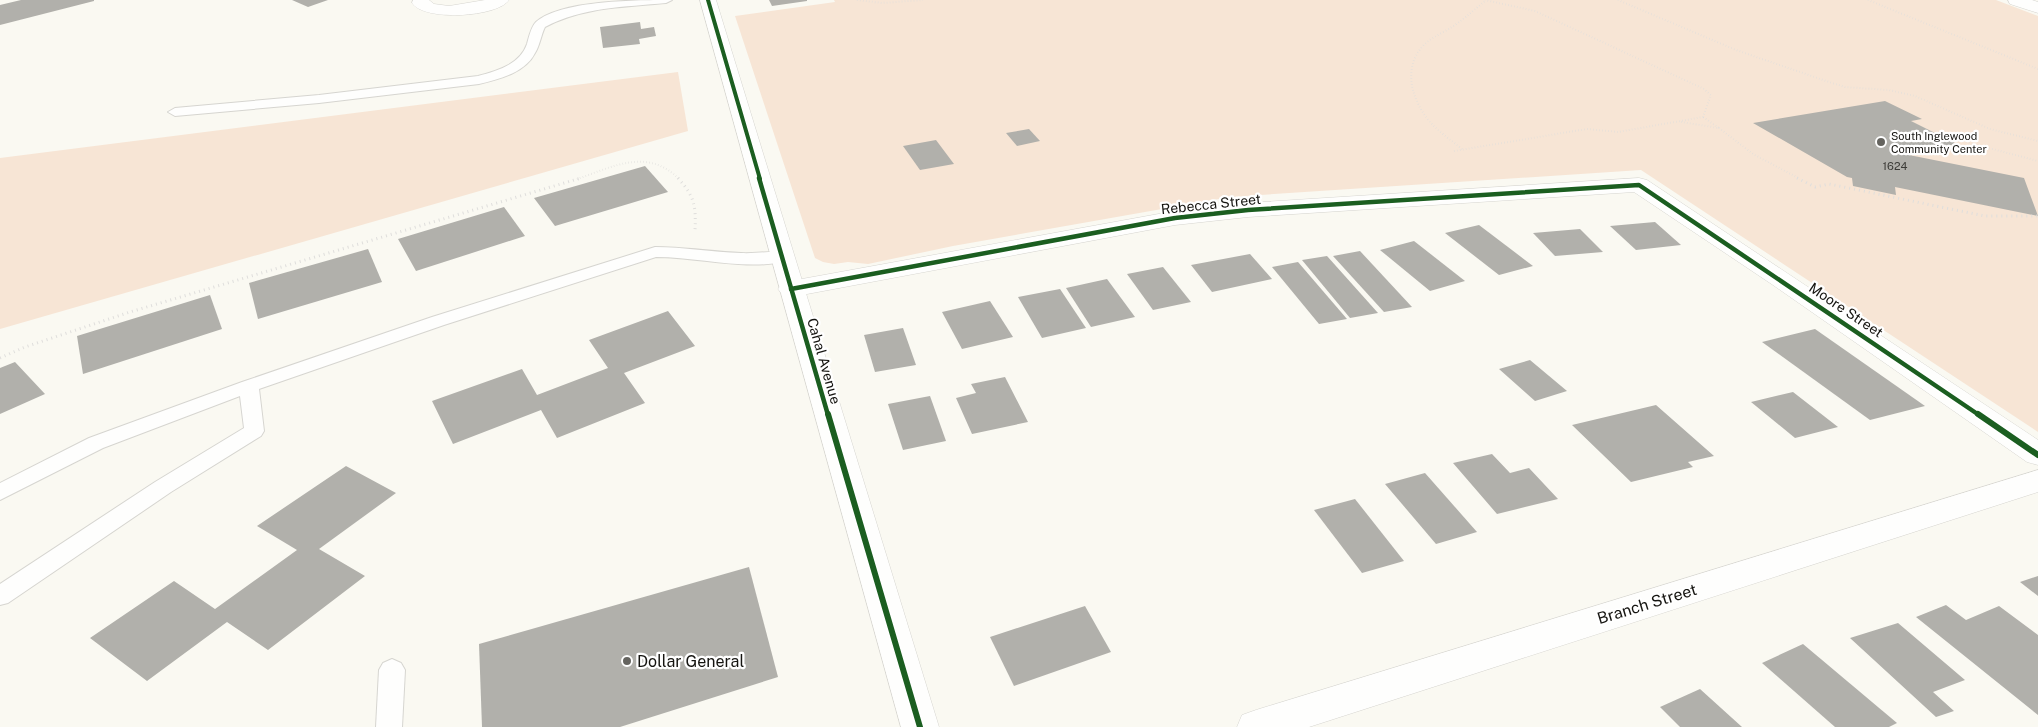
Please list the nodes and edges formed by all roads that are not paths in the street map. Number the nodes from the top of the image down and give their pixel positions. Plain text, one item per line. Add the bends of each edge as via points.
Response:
1 (421, 0) edge
2 (501, 0) edge
3 (666, 0) edge
4 (708, 0) edge
5 (2016, 0) edge
6 (2038, 8) edge
7 (175, 112) dead end
8 (1639, 185) joint
9 (782, 257) junction
10 (791, 289) junction
11 (249, 386) junction
12 (2038, 455) edge
13 (2038, 481) edge
14 (0, 492) edge
15 (0, 596) edge
16 (392, 670) dead end
17 (389, 727) edge
18 (920, 727) edge
19 (1256, 727) edge

1 - 2 street via 420,3 428,8 449,10
3 - 7 lane via 551,17 540,25 532,50 520,63 488,77 307,102
4 - 9 street, Cahal Avenue
5 - 6 street
8 - 10 street, Rebecca Street via 1248,210 1174,218
8 - 12 street, Moore Street
9 - 10 street, Cahal Avenue
9 - 11 lane via 726,258 655,252
10 - 18 street, Cahal Avenue
11 - 14 lane via 96,443
11 - 15 lane via 254,431 163,487
13 - 19 street, Branch Street
16 - 17 lane

